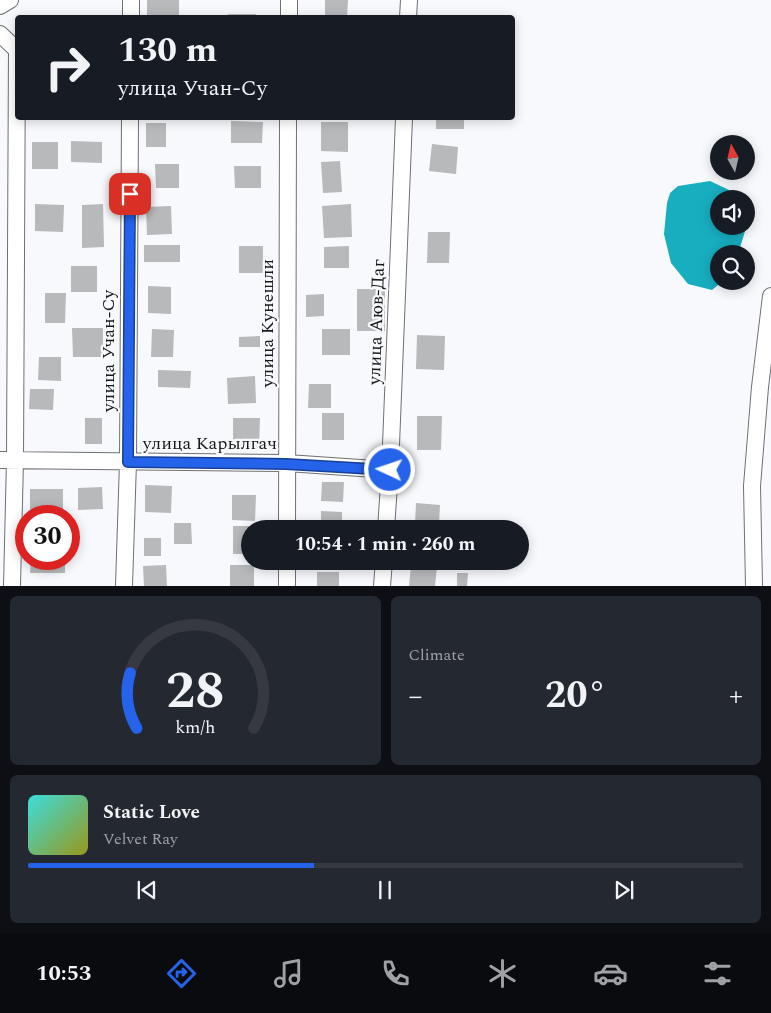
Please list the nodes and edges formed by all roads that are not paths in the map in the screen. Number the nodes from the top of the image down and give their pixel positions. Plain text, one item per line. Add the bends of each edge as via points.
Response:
1 (10, 0) edge
2 (131, 0) edge
3 (289, 0) edge
4 (409, 0) edge
5 (0, 6) edge
6 (131, 15) edge
7 (289, 15) edge
8 (408, 15) edge
9 (0, 34) edge
10 (15, 48) edge
11 (15, 120) edge
12 (130, 120) edge
13 (288, 120) edge
14 (404, 120) edge
15 (771, 296) edge
16 (8, 460) edge
17 (128, 462) junction
18 (286, 464) junction
19 (390, 470) junction
20 (287, 520) edge
21 (387, 520) edge
22 (287, 570) edge
23 (383, 570) edge
24 (12, 586) edge
25 (124, 586) edge
26 (287, 586) edge
27 (382, 586) edge
28 (754, 586) edge

1 - 5 street
2 - 6 street
3 - 7 street
4 - 8 street
9 - 10 street
11 - 16 street
12 - 17 street, улица Учан-Су
13 - 18 street, улица Кунешли
14 - 19 street, улица Аюв-Даг
15 - 28 street via 752,486
16 - 17 street, улица Карылгач
16 - 24 street
17 - 18 street, улица Карылгач
17 - 25 street, улица Учан-Су
18 - 19 street, улица Карылгач
18 - 20 street, улица Кунешли
19 - 21 street, улица Аюв-Даг
22 - 26 street
23 - 27 street

